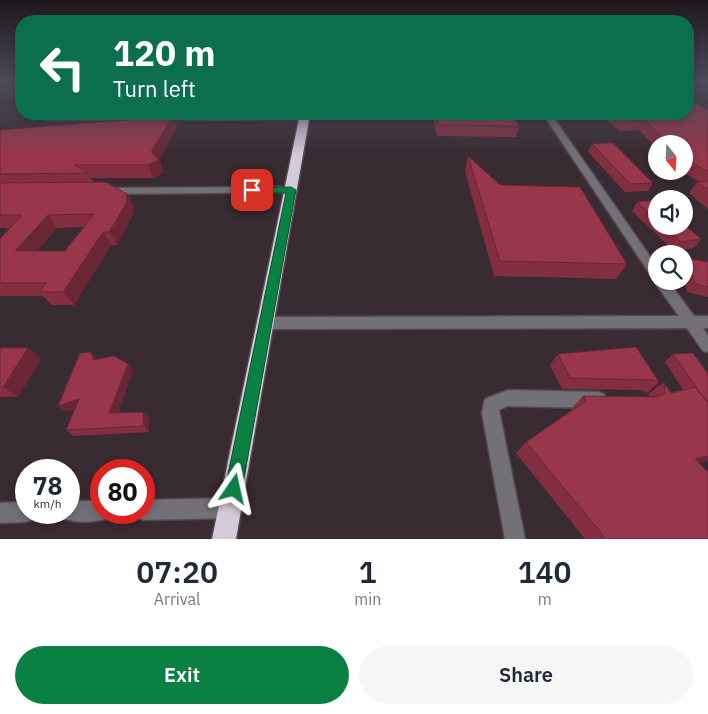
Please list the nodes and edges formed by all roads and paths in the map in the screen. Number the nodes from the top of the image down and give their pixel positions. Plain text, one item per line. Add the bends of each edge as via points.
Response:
1 (303, 120) edge
2 (551, 120) edge
3 (291, 190) junction
4 (97, 191) edge
5 (648, 262) edge
6 (668, 290) edge
7 (691, 322) junction
8 (708, 322) edge
9 (265, 323) junction
10 (708, 346) edge
11 (612, 400) edge
12 (230, 508) junction
13 (155, 510) edge
14 (15, 512) edge
15 (0, 513) edge
16 (224, 539) edge
17 (515, 539) edge

1 - 3 highway
2 - 5 street
3 - 4 street
3 - 9 highway
6 - 7 street
7 - 8 street
7 - 9 street
7 - 10 street
9 - 12 highway
11 - 17 street via 508,398 491,405
12 - 13 street
12 - 16 highway
14 - 15 street

